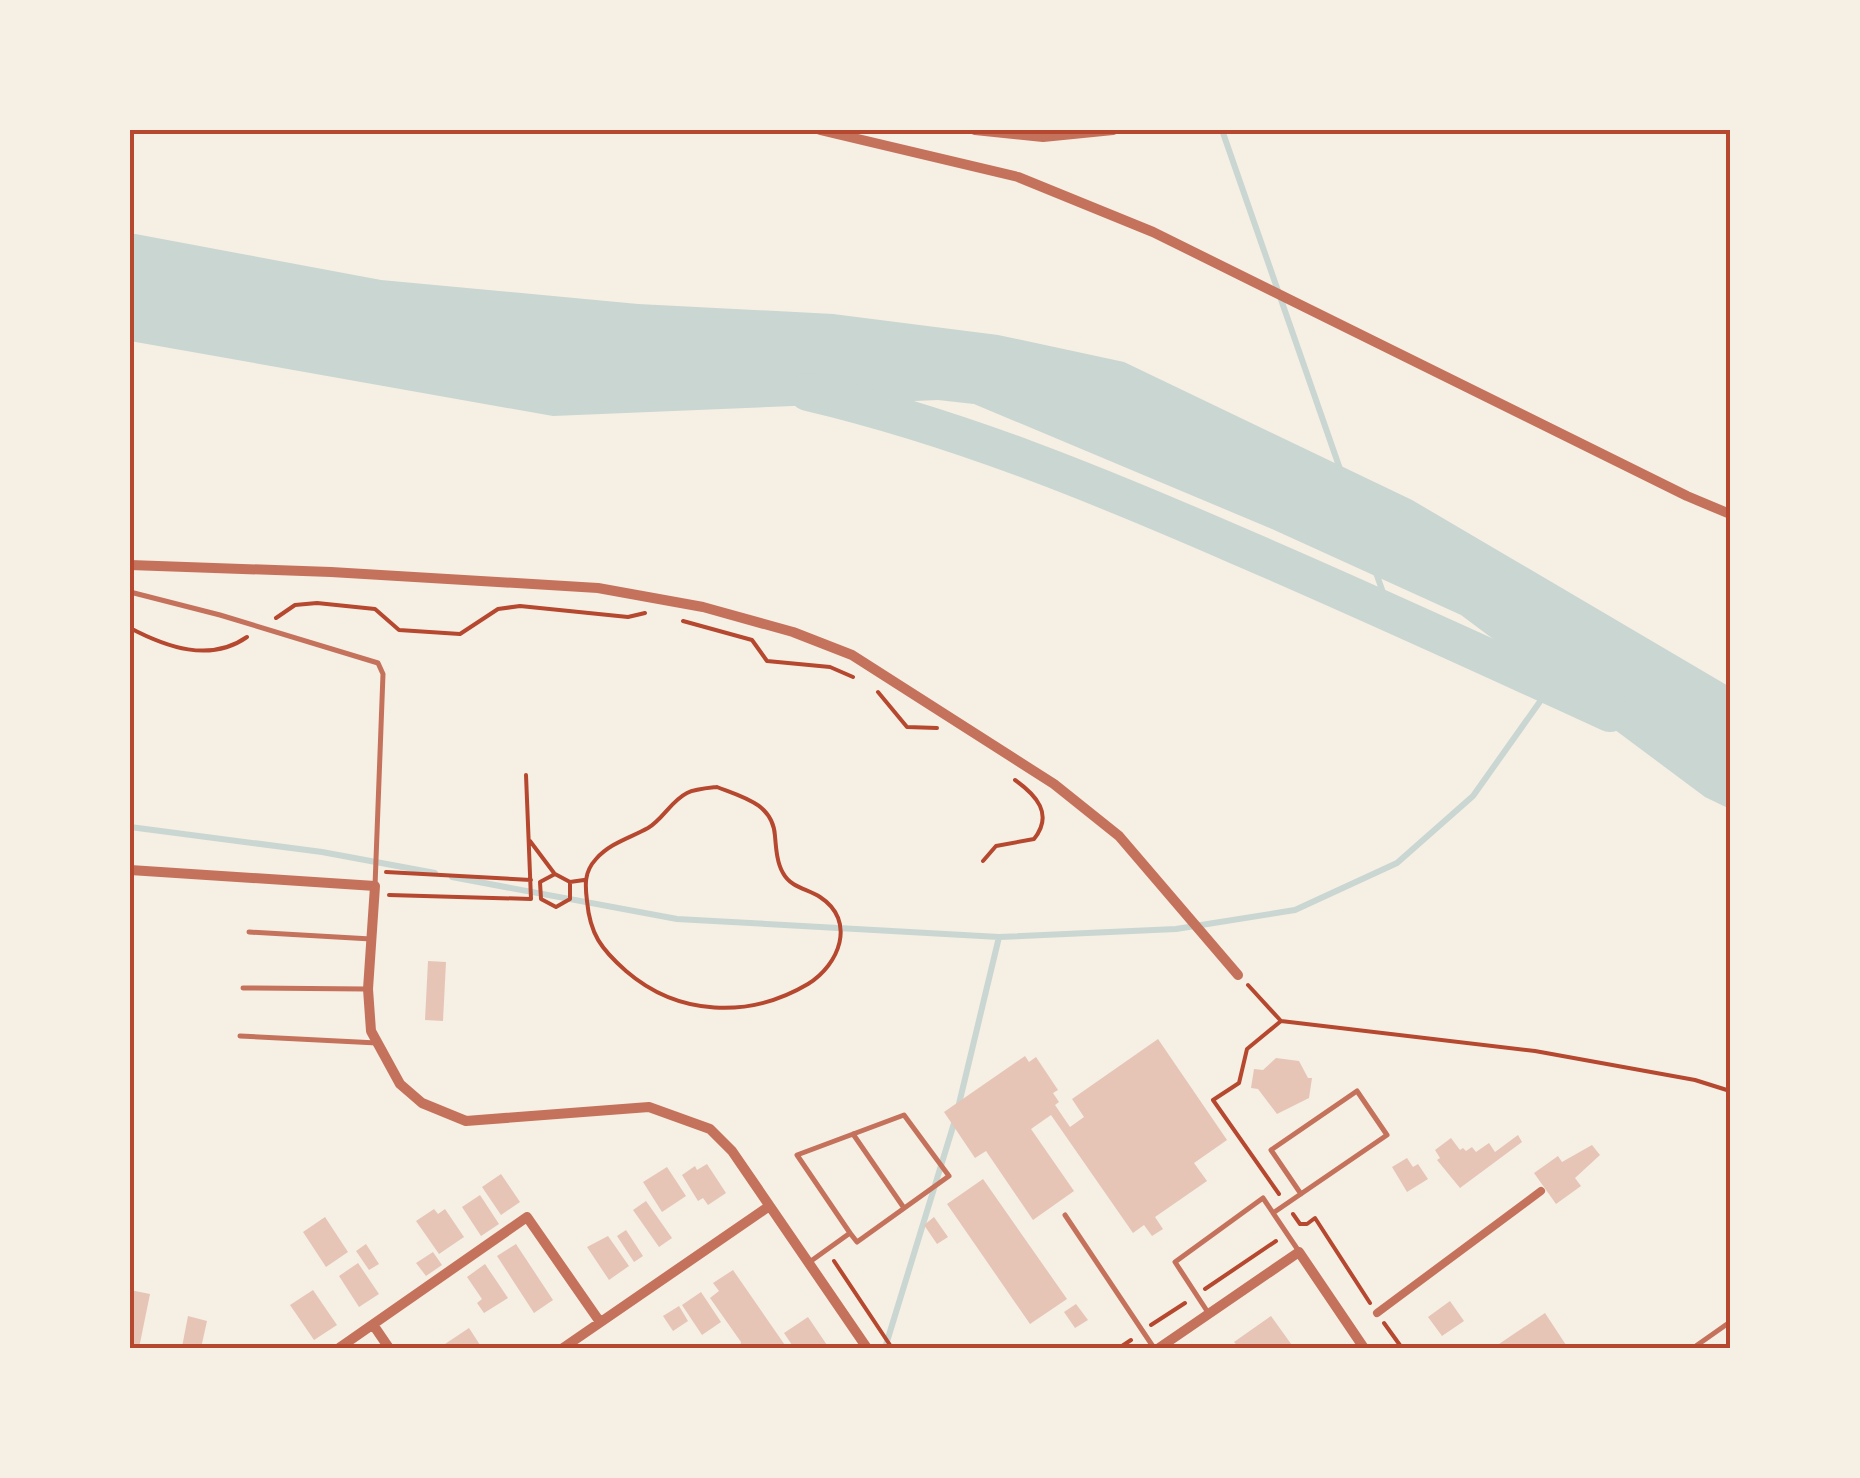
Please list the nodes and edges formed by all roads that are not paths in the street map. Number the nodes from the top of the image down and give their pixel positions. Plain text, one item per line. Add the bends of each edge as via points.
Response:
1 (820, 130) edge
2 (976, 130) edge
3 (1077, 130) edge
4 (1113, 130) edge
5 (1095, 134) junction
6 (1730, 514) edge
7 (130, 565) edge
8 (130, 592) edge
9 (130, 870) edge
10 (375, 890) junction
11 (249, 932) dead end
12 (371, 939) junction
13 (1238, 975) road end
14 (243, 988) dead end
15 (368, 989) junction
16 (240, 1036) dead end
17 (376, 1043) junction
18 (853, 1134) junction
19 (1541, 1192) dead end
20 (1301, 1194) junction
21 (768, 1206) junction
22 (904, 1208) junction
23 (1273, 1213) junction
24 (1065, 1214) dead end
25 (850, 1233) junction
26 (1299, 1252) junction
27 (809, 1263) junction
28 (1376, 1313) dead end
29 (1210, 1314) junction
30 (600, 1322) junction
31 (1730, 1322) edge
32 (374, 1326) junction
33 (866, 1347) edge
34 (339, 1348) edge
35 (389, 1348) edge
36 (563, 1348) edge
37 (1157, 1348) edge
38 (1364, 1348) edge
39 (1693, 1348) edge

1 - 6 street via 1018,176 1153,232
2 - 5 street
3 - 5 street
4 - 5 street
7 - 13 street via 598,588 793,632 852,655 1054,784 1119,836
8 - 10 lane via 378,663 383,674
9 - 10 street
10 - 12 street
11 - 12 lane
12 - 15 street
14 - 15 lane
15 - 17 street
16 - 17 lane
17 - 21 street via 400,1084 422,1103 466,1121 649,1107 676,1114 710,1130 732,1151
18 - 22 lane
18 - 22 lane via 904,1115 949,1176
18 - 25 lane via 797,1155
19 - 28 street
20 - 20 lane via 1271,1150 1357,1092 1386,1135
20 - 23 lane
21 - 27 street
21 - 30 street
22 - 25 lane via 857,1242
23 - 26 lane
23 - 29 lane via 1263,1198 1175,1262
24 - 37 lane
25 - 27 lane
26 - 29 street
26 - 38 street
27 - 33 street
29 - 37 street
30 - 32 street via 527,1217
30 - 36 street
31 - 39 lane
32 - 34 street
32 - 35 street

